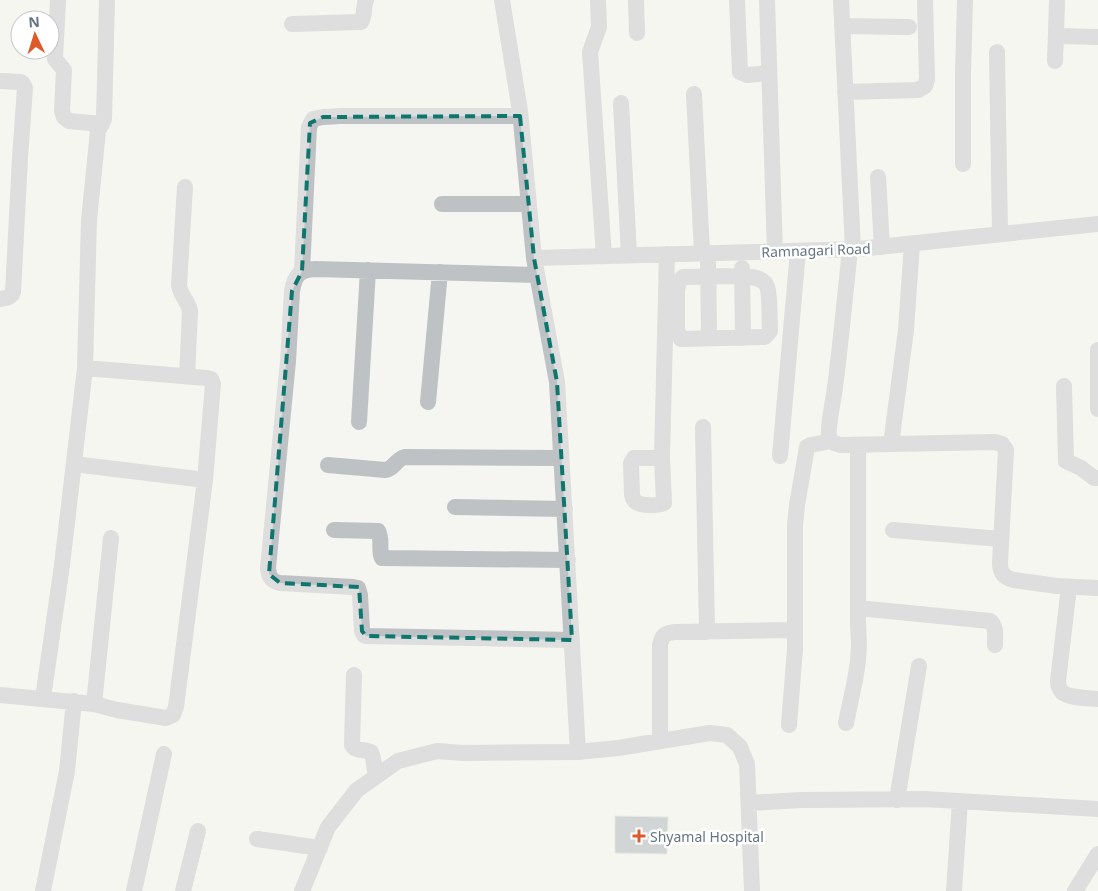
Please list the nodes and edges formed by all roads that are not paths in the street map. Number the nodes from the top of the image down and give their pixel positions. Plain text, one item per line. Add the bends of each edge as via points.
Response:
1 (58, 0) edge
2 (107, 0) edge
3 (366, 0) edge
4 (502, 0) edge
5 (598, 0) edge
6 (636, 0) edge
7 (737, 0) edge
8 (767, 0) edge
9 (841, 0) edge
10 (926, 0) edge
11 (965, 0) edge
12 (1057, 2) dead end
13 (292, 24) dead end
14 (842, 26) junction
15 (909, 27) dead end
16 (637, 33) dead end
17 (1056, 36) junction
18 (1098, 37) edge
19 (997, 52) dead end
20 (1055, 61) dead end
21 (769, 73) junction
22 (0, 81) edge
23 (845, 92) junction
24 (694, 94) dead end
25 (621, 103) dead end
26 (520, 116) junction
27 (102, 124) junction
28 (963, 164) dead end
29 (878, 177) dead end
30 (185, 187) dead end
31 (442, 204) dead end
32 (529, 204) junction
33 (1098, 224) edge
34 (1000, 234) junction
35 (912, 244) junction
36 (882, 247) junction
37 (851, 249) junction
38 (798, 251) junction
39 (742, 252) junction
40 (774, 252) junction
41 (667, 254) junction
42 (705, 254) junction
43 (628, 255) junction
44 (604, 256) junction
45 (534, 258) junction
46 (368, 270) junction
47 (302, 271) junction
48 (440, 272) junction
49 (537, 275) junction
50 (709, 277) junction
51 (742, 277) junction
52 (0, 299) edge
53 (709, 338) junction
54 (743, 338) junction
55 (1098, 350) edge
56 (85, 368) junction
57 (188, 376) junction
58 (1064, 386) dead end
59 (428, 402) dead end
60 (1098, 409) edge
61 (359, 422) dead end
62 (702, 427) dead end
63 (831, 441) junction
64 (891, 444) junction
65 (858, 445) junction
66 (780, 456) dead end
67 (561, 458) junction
68 (662, 458) dead end
69 (74, 464) junction
70 (328, 465) dead end
71 (1098, 478) edge
72 (205, 480) junction
73 (455, 507) dead end
74 (565, 509) junction
75 (334, 530) dead end
76 (894, 530) dead end
77 (111, 538) dead end
78 (1001, 539) junction
79 (568, 560) junction
80 (1069, 587) junction
81 (1098, 588) edge
82 (858, 608) junction
83 (795, 630) junction
84 (707, 632) junction
85 (572, 640) junction
86 (995, 645) dead end
87 (919, 666) dead end
88 (354, 675) dead end
89 (0, 695) edge
90 (43, 698) junction
91 (1098, 699) edge
92 (74, 702) junction
93 (94, 704) junction
94 (846, 723) dead end
95 (790, 725) dead end
96 (660, 741) junction
97 (578, 752) junction
98 (164, 754) dead end
99 (376, 776) junction
100 (897, 800) junction
101 (960, 801) junction
102 (749, 803) junction
103 (1098, 809) edge
104 (198, 831) dead end
105 (257, 839) dead end
106 (320, 848) junction
107 (1098, 854) edge
108 (43, 891) edge
109 (134, 891) edge
110 (184, 891) edge
111 (302, 891) edge
112 (752, 891) edge
113 (954, 891) edge
114 (1075, 891) edge

1 - 27 street via 55,59 64,70 64,117 69,121
2 - 27 street
3 - 13 street via 363,18 358,23
4 - 26 street
5 - 44 street via 599,26 590,52
6 - 16 street
7 - 21 street via 740,72 747,75
8 - 21 street
9 - 14 street
10 - 23 street via 925,86 918,90
11 - 28 street
12 - 17 street
14 - 15 street
14 - 23 street
17 - 18 street
17 - 20 street
19 - 34 street
21 - 40 street
22 - 52 street via 21,82 25,88 13,292 11,296
23 - 37 street
24 - 42 street
25 - 43 street
26 - 32 street
26 - 47 street via 341,116 313,119 309,127
27 - 56 street via 98,131 89,220
29 - 36 street
30 - 57 street via 179,288 190,307
31 - 32 street
32 - 45 street
33 - 34 street, Ramnagari Road
34 - 35 street, Ramnagari Road
35 - 36 street, Ramnagari Road
35 - 64 street via 906,330
36 - 37 street, Ramnagari Road
37 - 38 street, Ramnagari Road
37 - 63 street via 829,430
38 - 40 street, Ramnagari Road
38 - 66 street
39 - 40 street, Ramnagari Road
39 - 42 street, Ramnagari Road
39 - 51 street
41 - 42 street, Ramnagari Road
41 - 43 street, Ramnagari Road
41 - 68 street
42 - 50 street
43 - 44 street, Ramnagari Road
44 - 45 street, Ramnagari Road
45 - 49 street
46 - 47 street
46 - 48 street
46 - 61 street
47 - 85 street via 292,291 268,568 271,579 280,584 358,588 362,631 366,636
48 - 49 street
48 - 59 street
49 - 67 street via 557,382
50 - 51 street
50 - 53 street
50 - 53 street via 683,277 679,282 677,330 681,338
51 - 54 street
51 - 54 street via 751,277 766,284 770,331 764,337
53 - 54 street
55 - 60 street
56 - 57 street
56 - 69 street
57 - 72 street via 209,378 213,384
58 - 71 street via 1066,461
62 - 84 street
63 - 65 street
63 - 83 street via 808,446 806,450 795,525
64 - 65 street
64 - 78 street via 1002,444 1006,450
65 - 82 street
67 - 70 street via 405,457 391,469 384,470
67 - 74 street
69 - 72 street
69 - 90 street
72 - 93 street via 173,715 166,718
73 - 74 street
74 - 79 street
75 - 79 street via 378,531 382,558
76 - 78 street
77 - 93 street
78 - 80 street via 1000,568 1006,578
79 - 85 street
80 - 81 street
80 - 91 street via 1058,680 1060,690 1070,696
82 - 86 street via 990,621 995,629
82 - 94 street via 858,661
83 - 84 street
83 - 95 street
84 - 96 street via 662,636
85 - 97 street
87 - 100 street
88 - 99 street via 352,745 370,752
89 - 90 street
90 - 92 street
92 - 93 street
92 - 108 street via 66,772
96 - 97 street
96 - 102 street via 710,733 727,735 740,747 746,764
97 - 99 street via 463,754 437,750 398,761
98 - 109 street
99 - 106 street via 356,790 328,827
100 - 101 street
100 - 102 street
101 - 103 street
101 - 113 street
102 - 112 street
104 - 110 street
105 - 106 street
106 - 111 street
107 - 114 street

